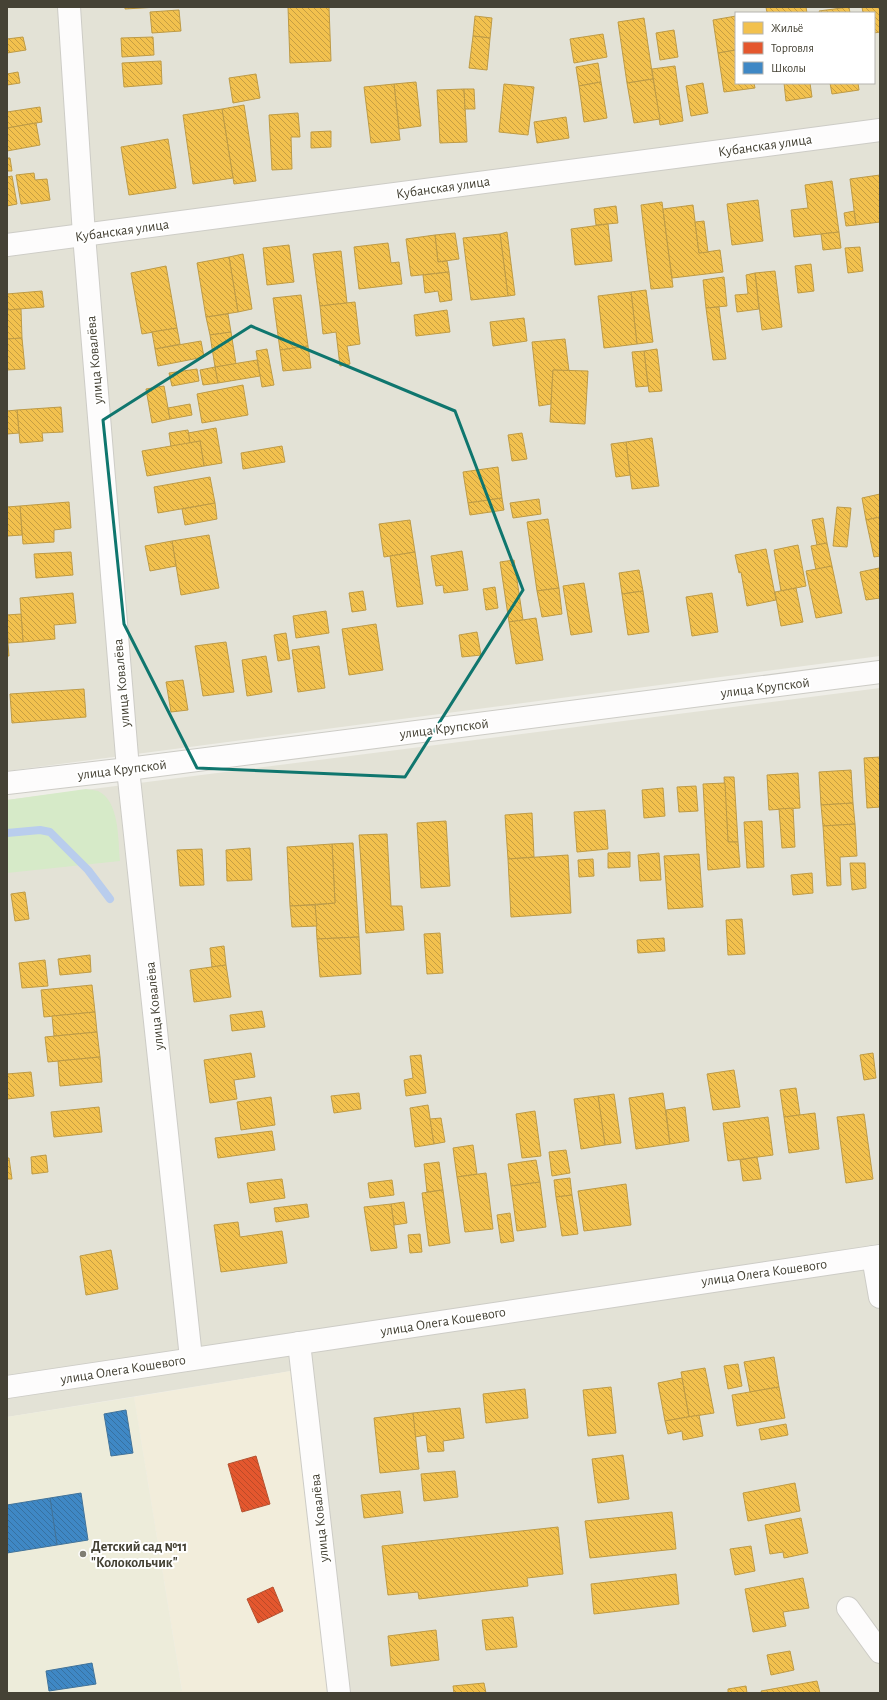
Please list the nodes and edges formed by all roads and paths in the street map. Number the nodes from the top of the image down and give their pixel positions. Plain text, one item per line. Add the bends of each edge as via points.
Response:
1 (69, 7) edge
2 (880, 130) edge
3 (84, 235) junction
4 (7, 246) edge
5 (880, 672) edge
6 (128, 769) junction
7 (7, 783) edge
8 (877, 1256) edge
9 (880, 1297) edge
10 (299, 1343) junction
11 (191, 1358) junction
12 (7, 1386) edge
13 (848, 1608) dead end
14 (880, 1652) edge
15 (339, 1693) edge

1 - 3 street, улица Ковалёва
2 - 3 street, Кубанская улица
3 - 4 street, Кубанская улица
3 - 6 street, улица Ковалёва
5 - 6 street, улица Крупской
6 - 7 street, улица Крупской
6 - 11 street, улица Ковалёва
8 - 9 street
8 - 10 street, улица Олега Кошевого
10 - 11 street, улица Олега Кошевого
10 - 15 street, улица Ковалёва
11 - 12 street, улица Олега Кошевого
13 - 14 street

